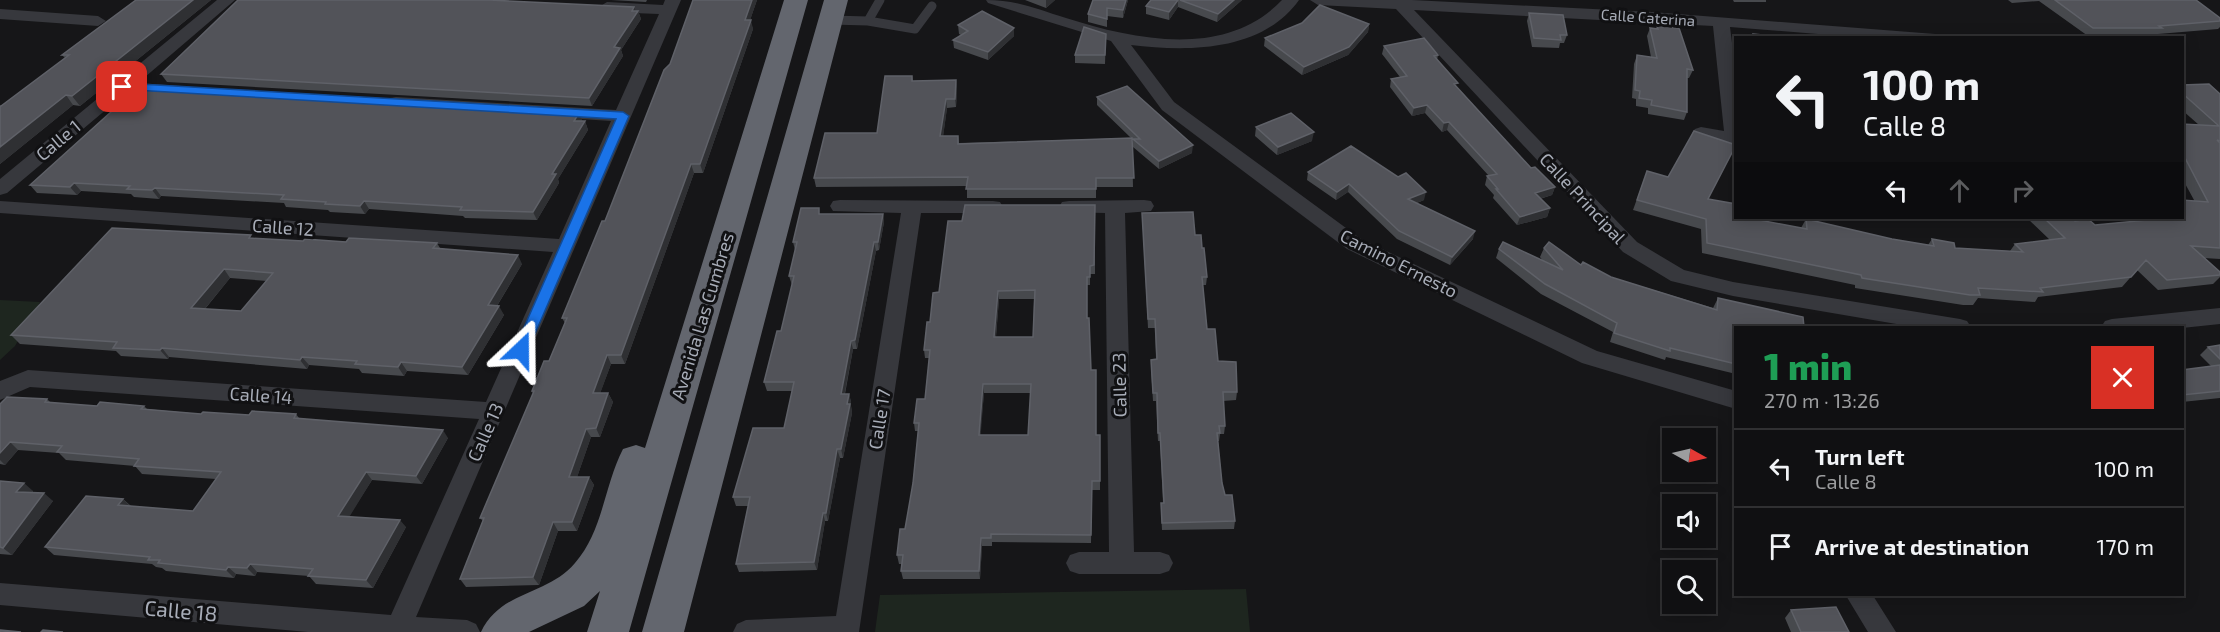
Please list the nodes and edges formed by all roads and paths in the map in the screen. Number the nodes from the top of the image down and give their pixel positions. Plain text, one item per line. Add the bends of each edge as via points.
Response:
1 (226, 0) edge
2 (796, 0) edge
3 (880, 0) edge
4 (994, 0) edge
5 (1291, 0) edge
6 (1318, 0) edge
7 (1400, 4) junction
8 (671, 5) edge
9 (590, 6) edge
10 (932, 6) dead end
11 (833, 10) edge
12 (0, 14) edge
13 (98, 21) dead end
14 (868, 21) junction
15 (1721, 22) junction
16 (1908, 36) edge
17 (1118, 39) junction
18 (122, 87) junction
19 (194, 91) edge
20 (384, 102) edge
21 (623, 116) junction
22 (1734, 131) edge
23 (1701, 134) edge
24 (1734, 139) edge
25 (0, 189) edge
26 (840, 206) dead end
27 (0, 207) edge
28 (912, 207) junction
29 (1008, 207) edge
30 (1056, 207) edge
31 (1115, 207) junction
32 (1144, 207) dead end
33 (566, 246) junction
34 (704, 310) junction
35 (2220, 316) edge
36 (1954, 326) edge
37 (2122, 326) edge
38 (0, 391) edge
39 (1734, 399) edge
40 (494, 411) junction
41 (1078, 563) dead end
42 (1122, 563) junction
43 (1160, 563) dead end
44 (0, 594) edge
45 (1859, 596) edge
46 (846, 629) edge
47 (398, 630) edge
48 (467, 632) edge
49 (502, 632) edge
50 (608, 632) edge
51 (663, 632) edge
52 (746, 632) edge
53 (1883, 632) edge

1 - 18 street, Calle 1
2 - 34 highway, Avenida Las Cumbres
3 - 14 lane
4 - 17 street
5 - 17 street via 1265,24 1219,41 1172,46
6 - 7 street, Calle Caterina
7 - 15 street, Calle Caterina
7 - 36 street, Calle Principal via 1630,247 1678,276
8 - 9 street
8 - 21 street, Calle 13
10 - 14 lane via 915,29
11 - 14 lane
11 - 51 highway
12 - 13 street
15 - 16 street, Calle Caterina
15 - 22 street
17 - 39 street, Camino Ernesto via 1168,106 1353,244 1590,357
18 - 19 street
18 - 25 street, Calle 1
20 - 21 street
21 - 33 street, Calle 13
23 - 24 street
26 - 28 street
27 - 33 street, Calle 12
28 - 29 street
28 - 46 street, Calle 17
30 - 31 street
31 - 32 street
31 - 42 street, Calle 23
33 - 40 street, Calle 13
34 - 49 highway via 688,316 681,327 607,548 597,566 577,588 516,618
34 - 50 highway, Avenida Las Cumbres
35 - 37 street
38 - 40 street, Calle 14 via 28,378
40 - 47 street, Calle 13
41 - 42 street
42 - 43 street
44 - 47 street, Calle 18
45 - 53 street
46 - 52 street
47 - 48 street, Calle 18

